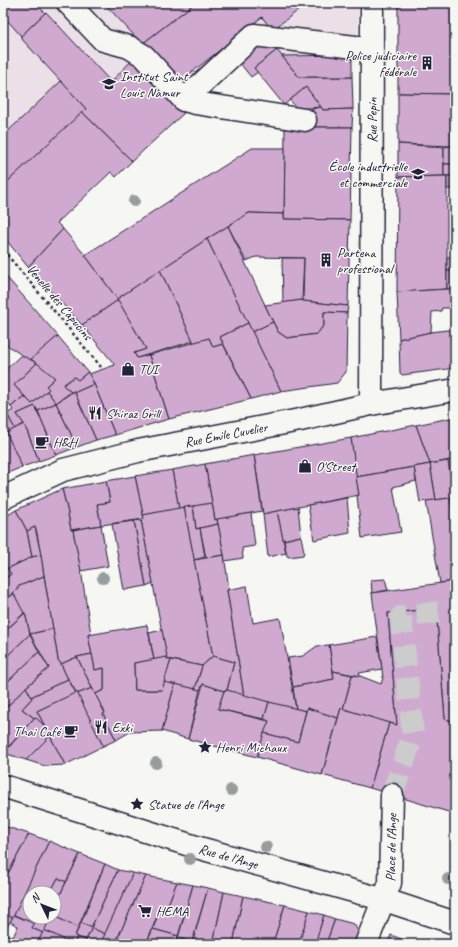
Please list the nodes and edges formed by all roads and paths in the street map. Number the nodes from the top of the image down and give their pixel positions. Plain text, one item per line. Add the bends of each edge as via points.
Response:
1 (68, 3) edge
2 (372, 3) edge
3 (372, 49) junction
4 (184, 100) junction
5 (305, 120) dead end
6 (3, 250) edge
7 (101, 367) dead end
8 (455, 390) edge
9 (371, 404) junction
10 (3, 498) edge
11 (3, 786) edge
12 (392, 795) tunnel mouth
13 (385, 900) junction
14 (455, 923) edge
15 (366, 944) edge

1 - 4 street via 103,40 129,47 144,56
2 - 3 street, Rue Pepin
3 - 4 street via 254,35
3 - 9 street, Rue Pepin
4 - 5 street
6 - 7 path, Venelle des Capucins
8 - 9 street, Rue Emile Cuvelier
9 - 10 street, Rue Emile Cuvelier via 138,451 63,470
11 - 13 street, Rue de l'Ange via 44,792 196,847
12 - 13 street, Place de l'Ange via 390,883
13 - 14 street, Rue de l'Ange
13 - 15 street, Place de l'Ange

